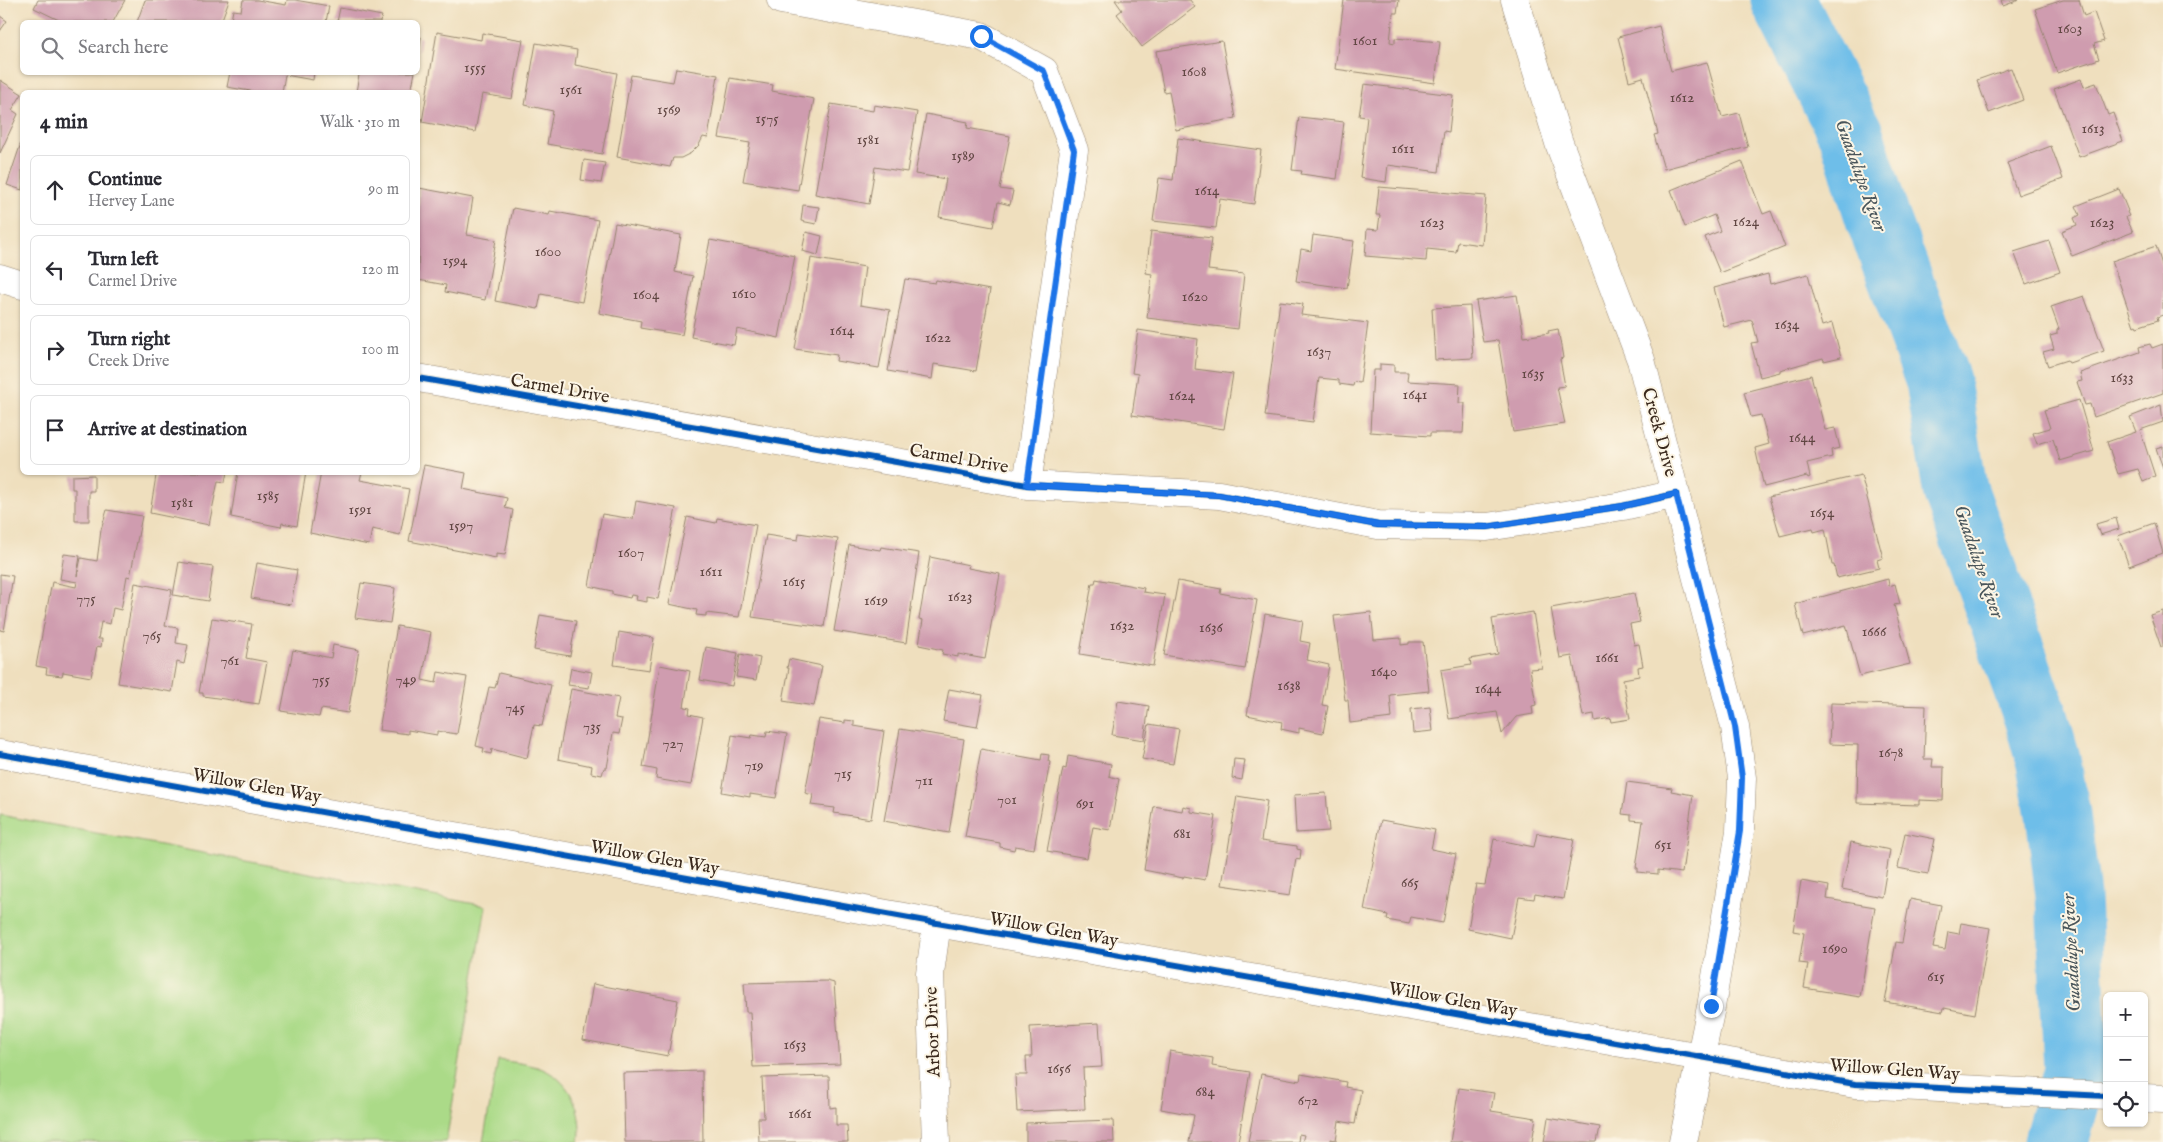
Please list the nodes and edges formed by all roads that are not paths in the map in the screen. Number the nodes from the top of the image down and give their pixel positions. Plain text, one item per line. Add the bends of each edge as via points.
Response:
1 (781, 0) edge
2 (1515, 0) edge
3 (0, 278) edge
4 (20, 285) edge
5 (420, 378) edge
6 (1027, 485) junction
7 (1676, 494) junction
8 (0, 754) edge
9 (937, 923) junction
10 (1700, 1058) junction
11 (2103, 1096) edge
12 (2148, 1098) edge
13 (2163, 1099) edge
14 (936, 1142) edge
15 (1683, 1142) edge

1 - 6 street via 981,36 1044,71 1074,150
2 - 7 street, Creek Drive via 1559,142 1641,360
3 - 4 street
5 - 6 street, Carmel Drive
6 - 7 street, Carmel Drive via 1219,495 1378,525 1487,527 1623,506
7 - 10 street, Creek Drive via 1735,727 1742,778 1740,831
8 - 9 street, Willow Glen Way
9 - 10 street, Willow Glen Way
9 - 14 street, Arbor Drive via 930,973
10 - 11 street, Willow Glen Way via 1856,1084
10 - 15 street, Creek Drive
12 - 13 street

